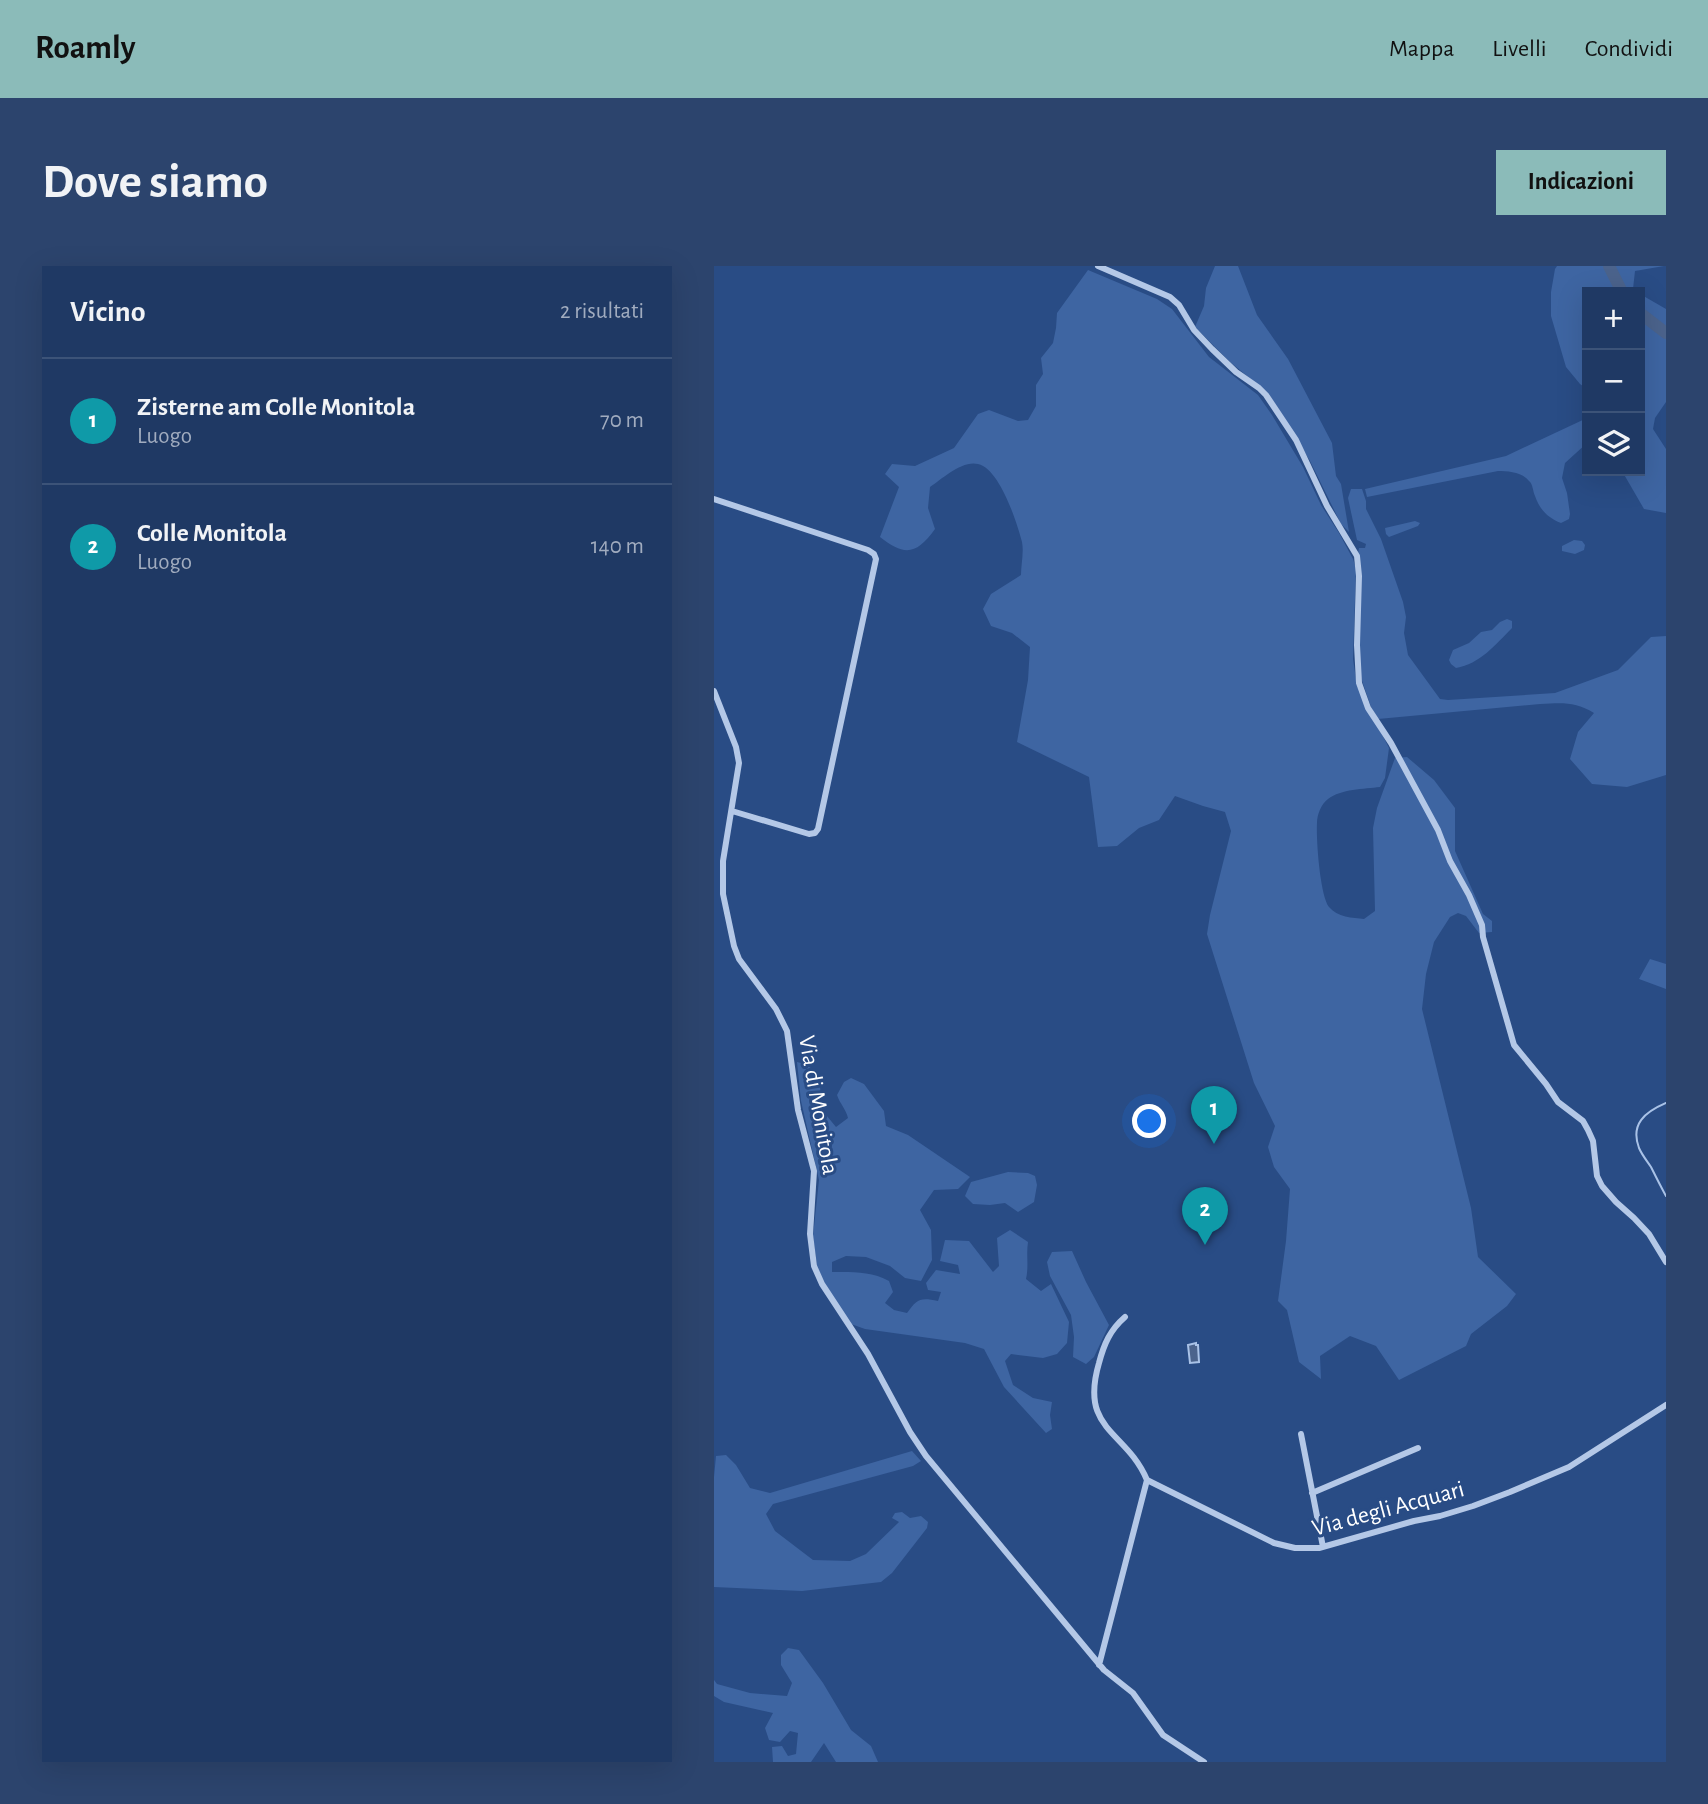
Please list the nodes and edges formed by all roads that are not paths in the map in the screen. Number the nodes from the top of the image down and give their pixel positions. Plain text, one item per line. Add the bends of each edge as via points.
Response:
1 (1098, 266) edge
2 (714, 499) edge
3 (714, 691) edge
4 (732, 811) junction
5 (1666, 1262) edge
6 (1125, 1317) dead end
7 (1666, 1405) edge
8 (1301, 1434) dead end
9 (1418, 1448) dead end
10 (1147, 1480) junction
11 (1312, 1493) junction
12 (1323, 1547) junction
13 (1099, 1665) junction
14 (1204, 1762) edge

1 - 5 street via 1171,297 1212,349 1266,395 1296,440 1357,556 1357,672 1368,708 1438,830 1482,925 1514,1045 1558,1102 1583,1121 1593,1142 1602,1186 1649,1234
2 - 4 street via 868,550 876,559 818,829 808,834
3 - 4 street, Via di Monitola via 739,757
4 - 13 street, Via di Monitola via 723,861 723,894 739,959 787,1031 797,1106 814,1171 810,1237 818,1275 923,1452
6 - 10 street via 1104,1346 1094,1382 1094,1402 1104,1423
7 - 12 street, Via degli Acquari via 1569,1466 1510,1492 1445,1515
8 - 11 street
9 - 11 street
10 - 12 street, Via degli Acquari via 1274,1543 1295,1549
10 - 13 street
11 - 12 street
13 - 14 street, Via di Monitola via 1133,1693 1163,1735

